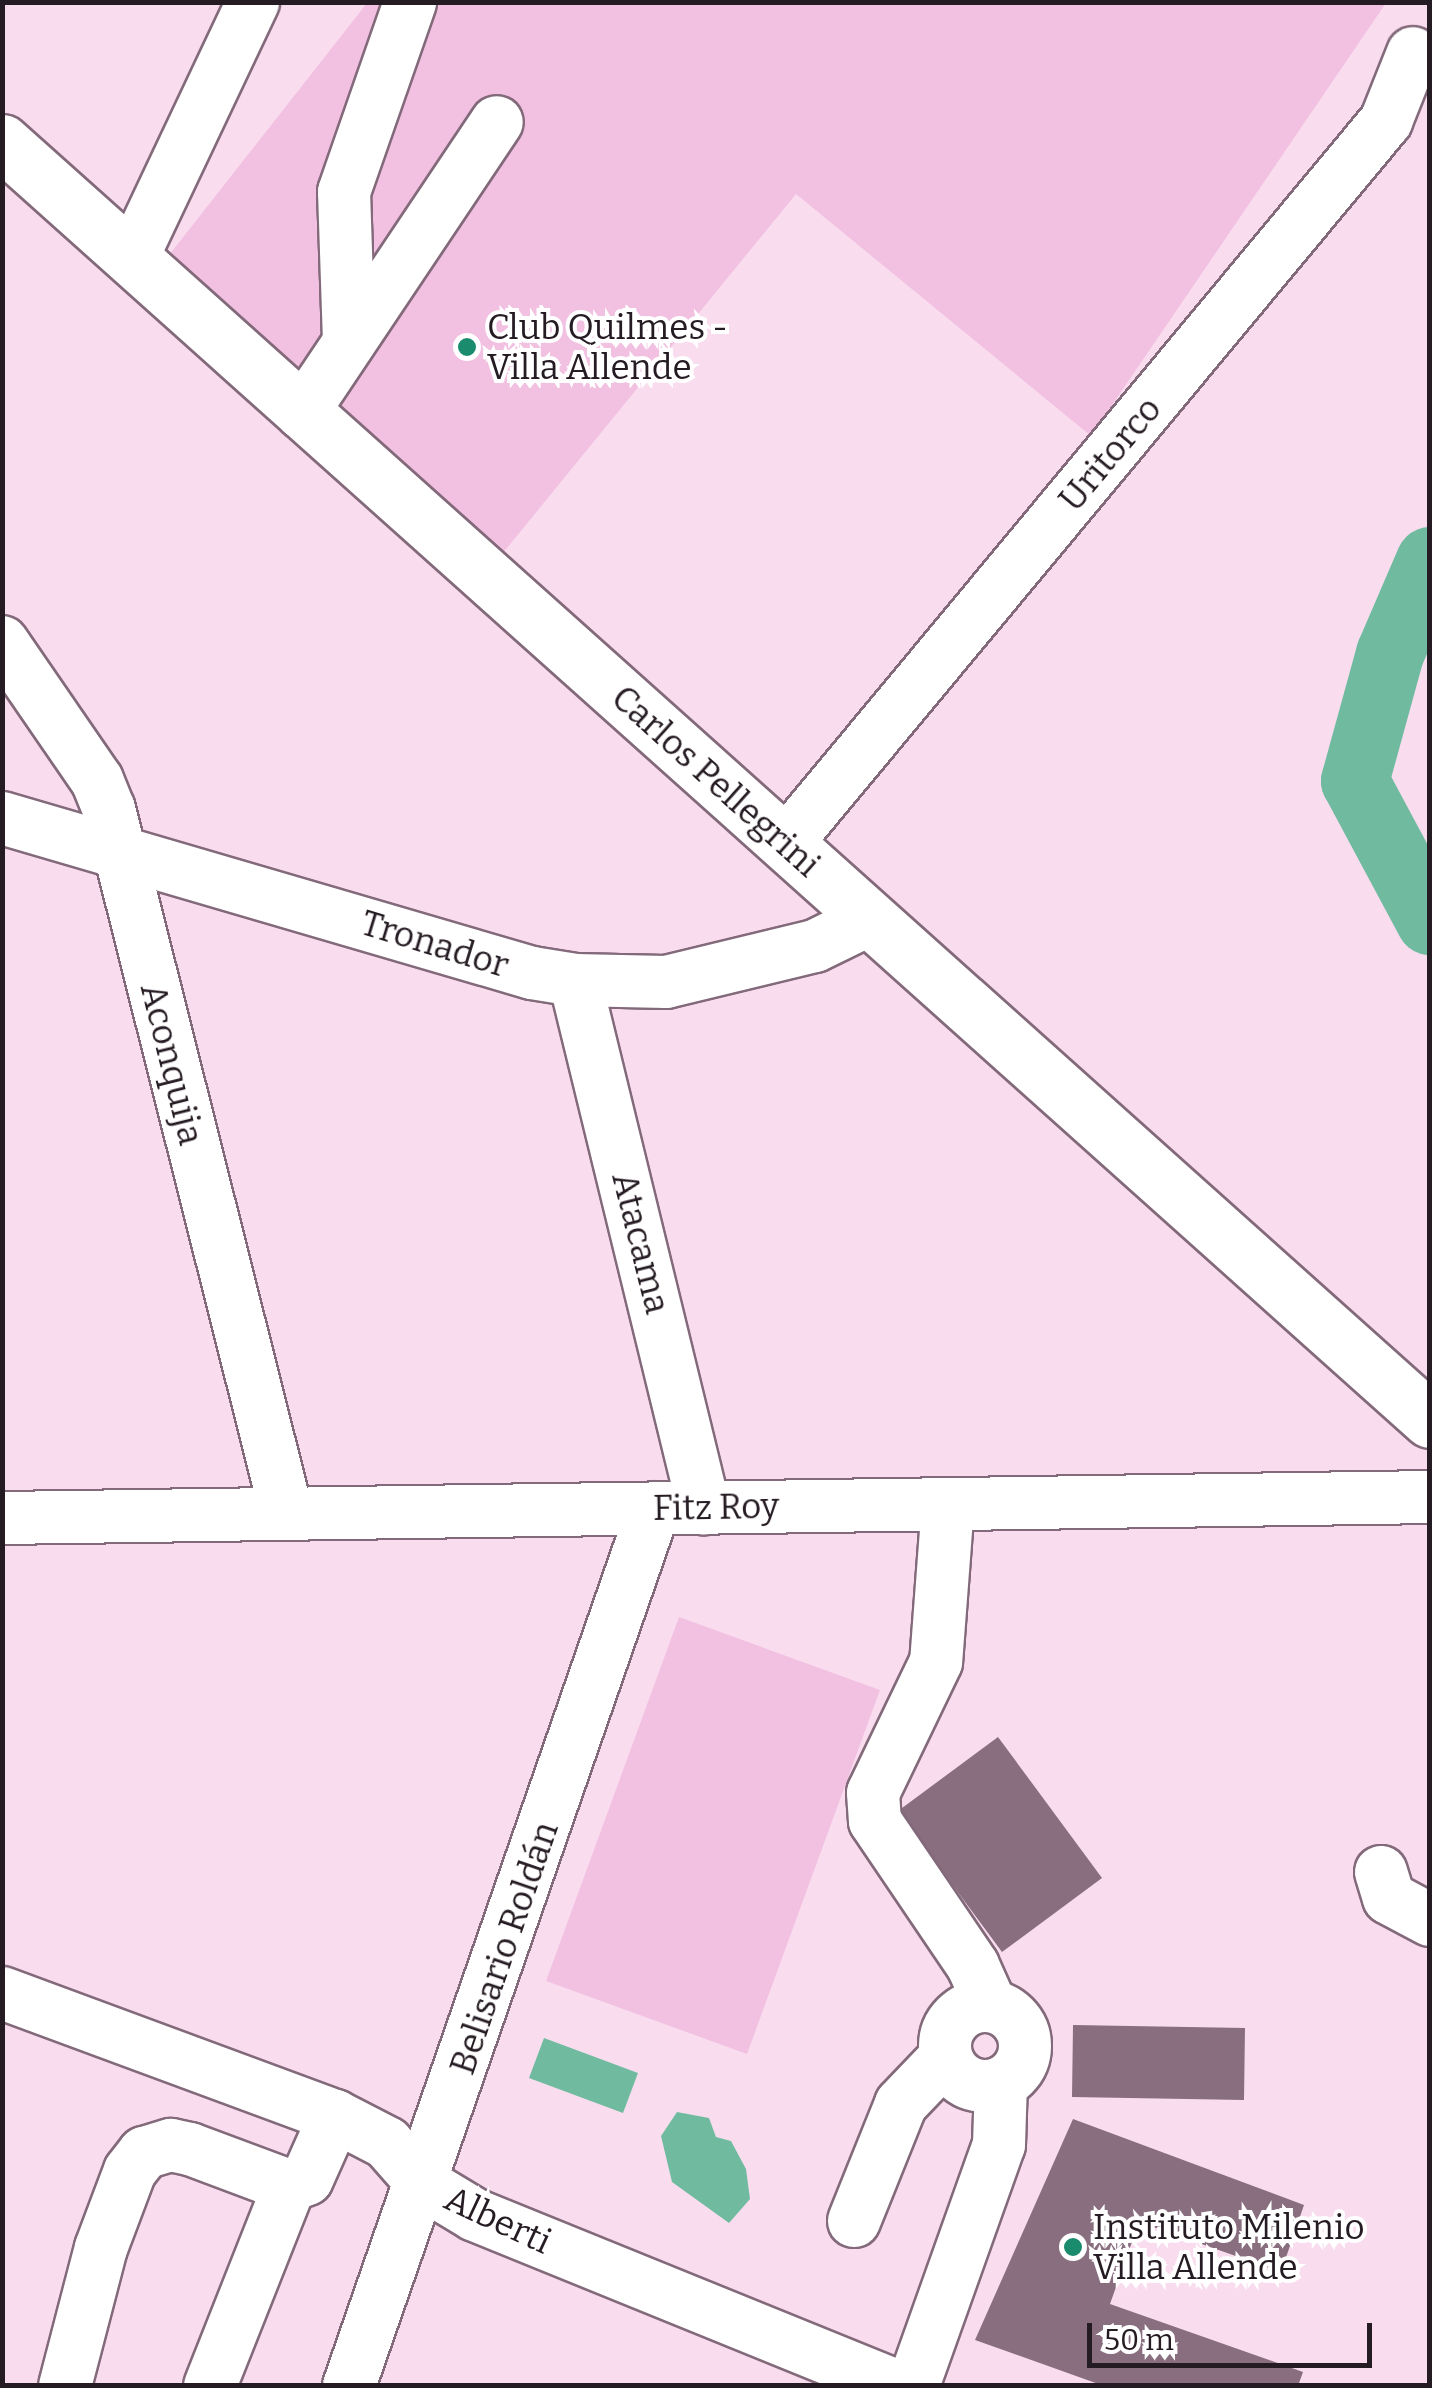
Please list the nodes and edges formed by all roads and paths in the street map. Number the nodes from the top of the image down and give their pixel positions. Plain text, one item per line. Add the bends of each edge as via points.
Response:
1 (254, 2) edge
2 (410, 2) edge
3 (1412, 53) dead end
4 (497, 122) dead end
5 (2, 142) edge
6 (134, 256) junction
7 (349, 342) junction
8 (302, 413) junction
9 (2, 642) edge
10 (2, 818) edge
11 (786, 844) junction
12 (117, 850) junction
13 (870, 919) junction
14 (576, 980) junction
15 (1430, 1420) edge
16 (1430, 1496) edge
17 (948, 1504) junction
18 (679, 1508) junction
19 (286, 1511) junction
20 (2, 1518) edge
21 (1381, 1872) dead end
22 (1430, 1920) edge
23 (2, 1993) edge
24 (991, 2006) junction
25 (946, 2057) junction
26 (1001, 2083) junction
27 (335, 2116) junction
28 (422, 2183) junction
29 (289, 2186) junction
30 (854, 2221) dead end
31 (65, 2386) edge
32 (210, 2386) edge
33 (349, 2386) edge
34 (896, 2386) edge
35 (913, 2386) edge

1 - 6 street
2 - 7 street via 344,192
3 - 11 street, Uritorco via 1386,121
4 - 7 street
5 - 6 main road, Carlos Pellegrini
6 - 8 main road, Carlos Pellegrini
7 - 8 street
8 - 11 main road, Carlos Pellegrini
9 - 12 street, Aconquija via 97,780
10 - 12 street, Tronador
11 - 13 main road, Carlos Pellegrini
12 - 14 street, Tronador via 532,973
12 - 19 street, Aconquija
13 - 14 street, Tronador via 815,946 666,982
13 - 15 main road, Carlos Pellegrini
14 - 18 street, Atacama
16 - 17 street, Fitz Roy
17 - 18 street, Fitz Roy
17 - 24 street via 936,1662 872,1793 875,1820 973,1966
18 - 19 street, Fitz Roy
18 - 28 street, Belisario Roldán
19 - 20 street, Fitz Roy
21 - 22 street via 1389,1898
23 - 27 street, Alberti
24 - 25 street via 955,2019
24 - 26 street via 1014,2018 1025,2041 1020,2066
25 - 26 street via 962,2079
25 - 30 street via 901,2104
26 - 35 street via 998,2145
27 - 28 street, Alberti via 387,2142
27 - 29 street via 307,2179
28 - 33 street, Belisario Roldán
28 - 34 street, Alberti via 475,2215
29 - 31 street via 190,2149 171,2145 144,2153 130,2171 101,2248
29 - 32 street

